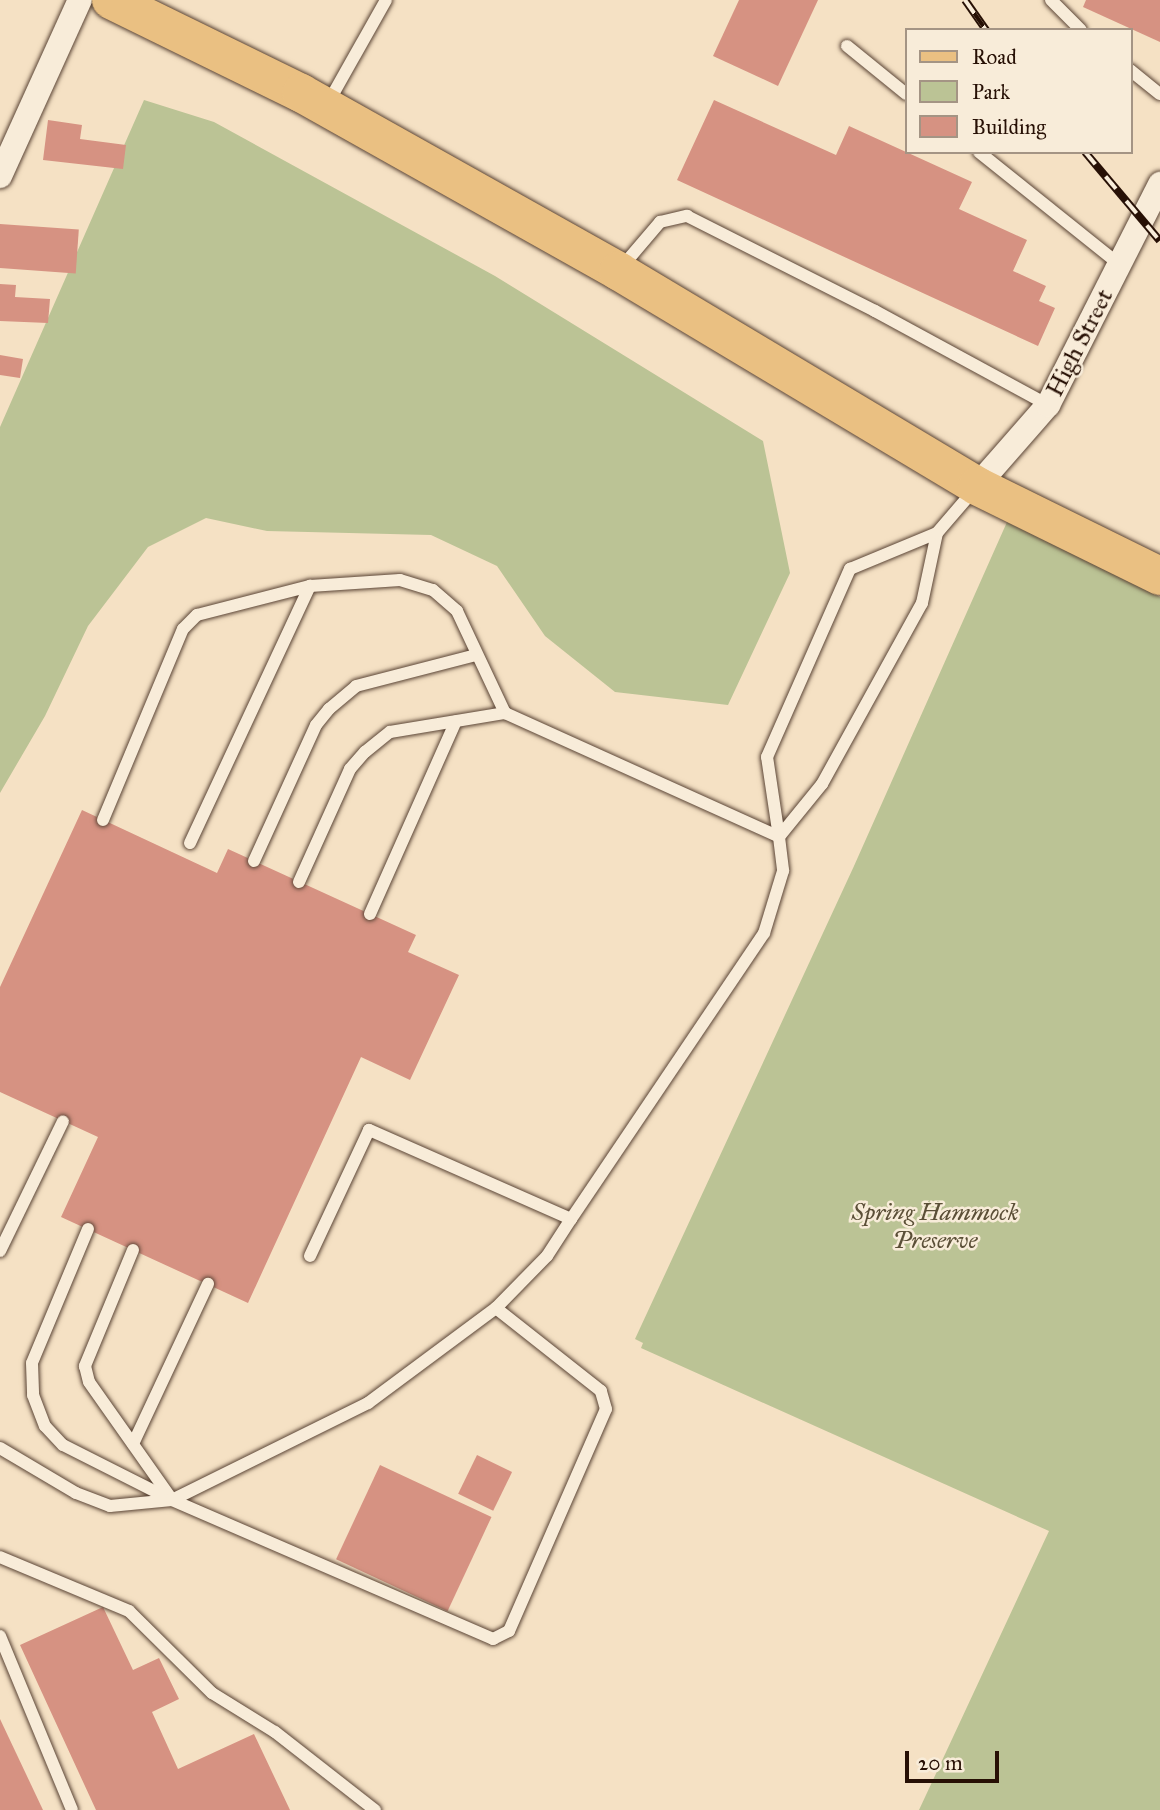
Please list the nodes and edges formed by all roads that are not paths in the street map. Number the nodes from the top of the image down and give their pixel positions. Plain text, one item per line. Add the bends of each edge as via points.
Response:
1 (80, 0) edge
2 (111, 0) edge
3 (386, 0) edge
4 (1051, 0) edge
5 (1079, 28) edge
6 (846, 46) dead end
7 (1132, 72) edge
8 (904, 92) edge
9 (1160, 94) edge
10 (326, 106) junction
11 (981, 154) edge
12 (0, 176) edge
13 (1160, 184) edge
14 (1120, 265) junction
15 (618, 271) junction
16 (1048, 405) junction
17 (977, 486) junction
18 (937, 533) junction
19 (1160, 576) edge
20 (310, 586) junction
21 (477, 655) junction
22 (505, 713) junction
23 (456, 722) junction
24 (103, 820) dead end
25 (779, 837) junction
26 (190, 843) dead end
27 (254, 861) dead end
28 (299, 881) dead end
29 (370, 914) dead end
30 (63, 1121) dead end
31 (571, 1219) junction
32 (88, 1229) dead end
33 (132, 1250) dead end
34 (0, 1251) edge
35 (310, 1256) dead end
36 (208, 1284) dead end
37 (496, 1308) junction
38 (133, 1444) junction
39 (0, 1448) edge
40 (172, 1500) junction
41 (0, 1557) edge
42 (0, 1636) edge
43 (72, 1810) edge
44 (375, 1810) edge

1 - 12 street
2 - 10 main road
3 - 10 lane
4 - 5 lane
6 - 8 lane
7 - 9 lane
10 - 15 main road
11 - 14 lane
13 - 14 street, High Street
14 - 16 street, High Street
15 - 16 lane via 660,222 687,216
15 - 17 main road
16 - 17 street, High Street
17 - 18 lane
17 - 19 main road
18 - 25 lane via 922,603 822,784
18 - 25 lane via 850,569 766,757
20 - 21 lane via 400,580 433,590 457,611
20 - 24 lane via 197,615 183,629
20 - 26 lane
21 - 22 lane
21 - 27 lane via 356,686 329,709 316,725
22 - 23 lane
22 - 25 lane
23 - 28 lane via 390,733 365,752 350,769
23 - 29 lane
25 - 31 lane via 783,871 764,933
30 - 34 lane
31 - 35 lane via 369,1130
31 - 37 lane via 547,1256
32 - 40 lane via 32,1363 33,1395 45,1426 64,1445
33 - 38 lane via 85,1366 89,1382
36 - 38 lane
37 - 40 lane via 368,1403
37 - 40 lane via 601,1391 606,1409 509,1631 493,1639
38 - 40 lane
39 - 40 lane via 76,1493 110,1506
41 - 44 lane via 129,1611 212,1693 275,1732
42 - 43 lane

